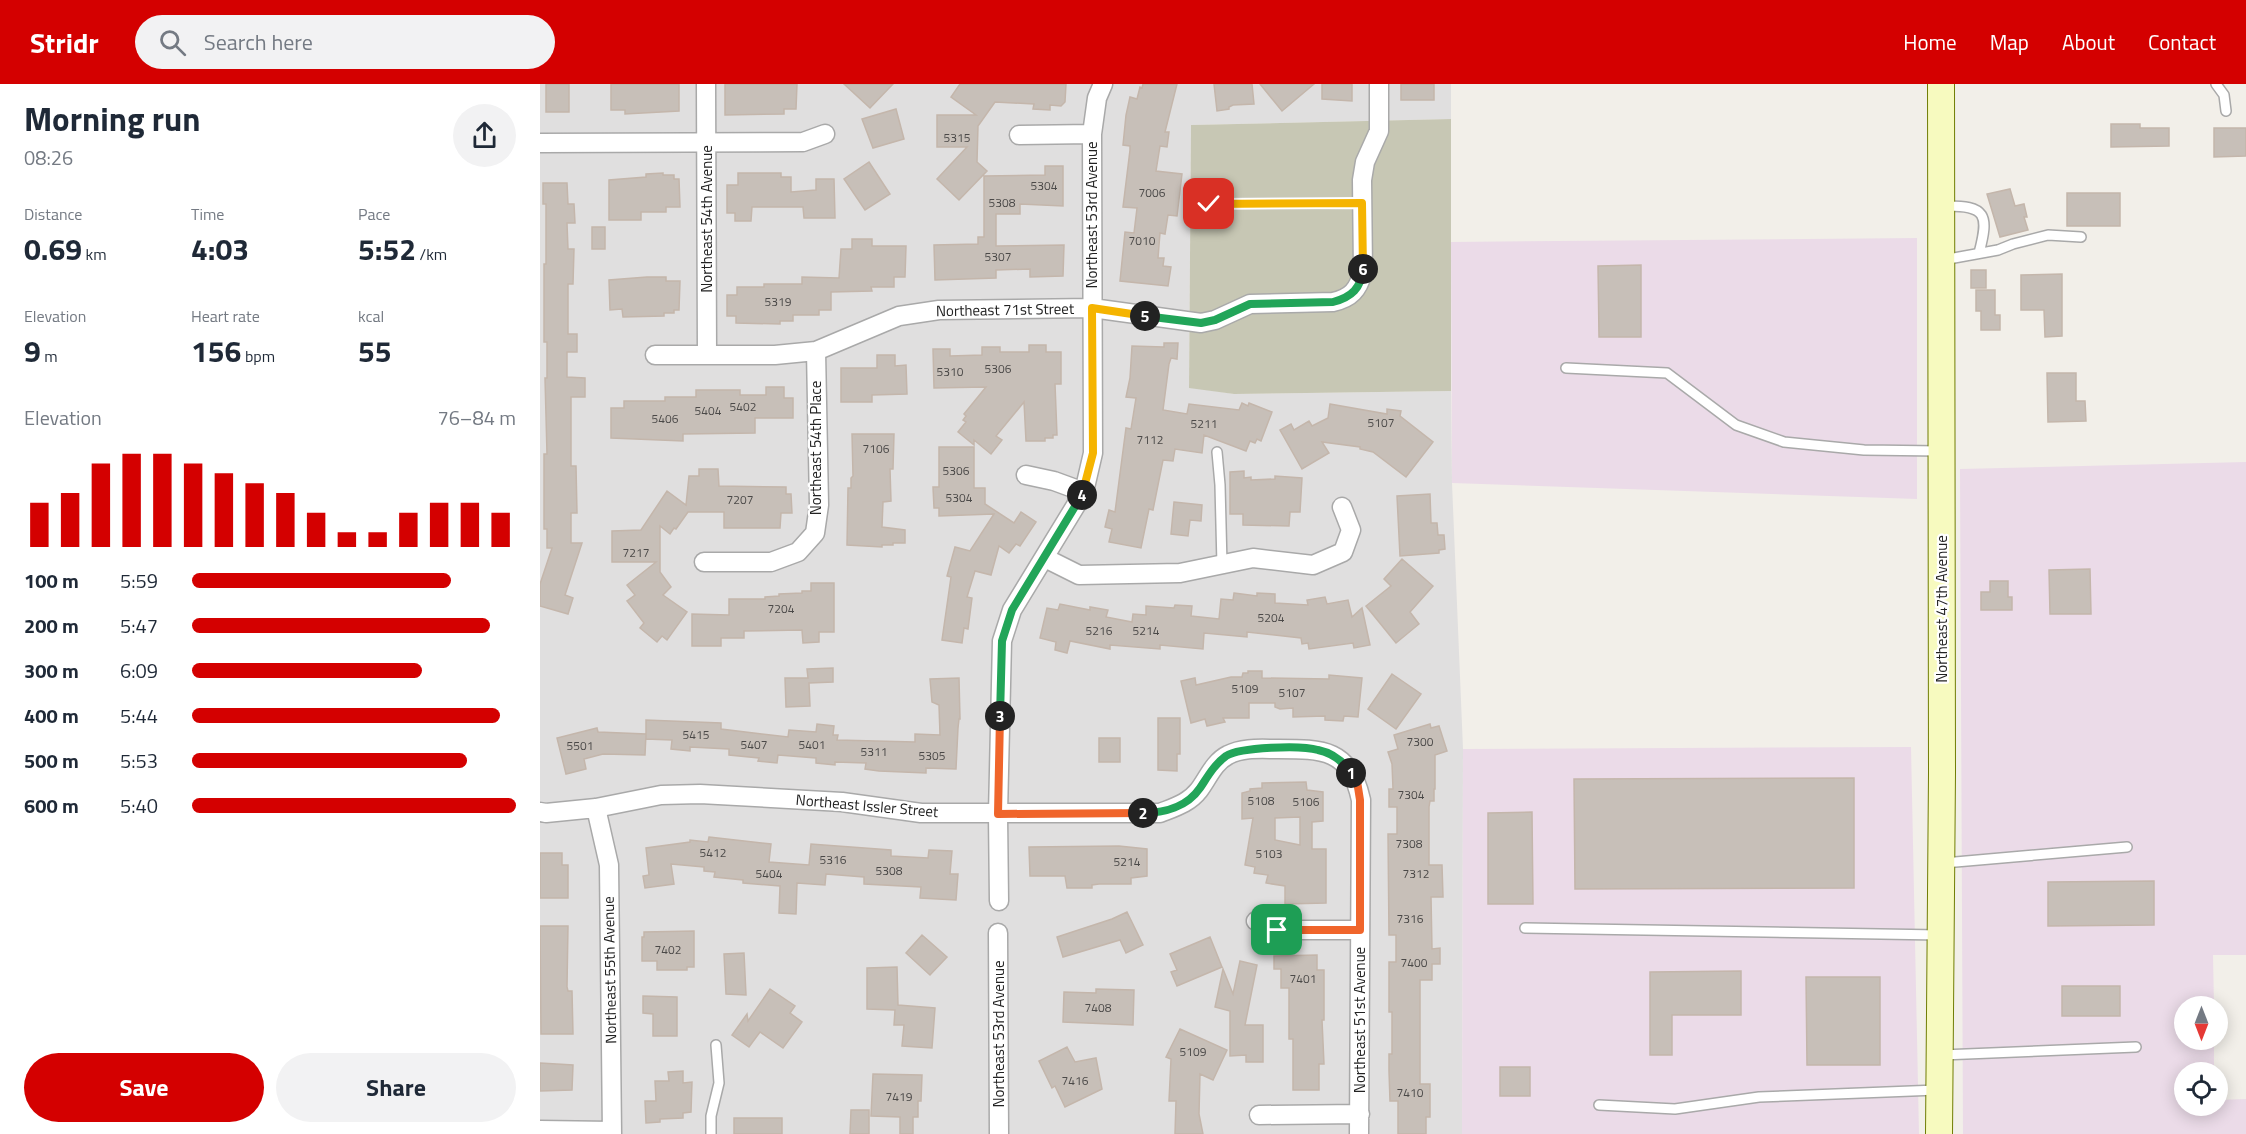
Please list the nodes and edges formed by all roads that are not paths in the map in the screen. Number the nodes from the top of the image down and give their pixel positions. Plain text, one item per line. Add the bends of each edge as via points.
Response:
1 (706, 84) edge
2 (1103, 84) edge
3 (1379, 84) edge
4 (1941, 84) edge
5 (2216, 84) edge
6 (2226, 111) dead end
7 (825, 134) dead end
8 (1092, 134) junction
9 (1019, 135) dead end
10 (706, 142) junction
11 (540, 143) edge
12 (1362, 203) junction
13 (1209, 204) dead end
14 (1941, 206) junction
15 (2081, 237) dead end
16 (1979, 254) junction
17 (1941, 260) junction
18 (1092, 308) junction
19 (816, 351) junction
20 (707, 354) junction
21 (655, 355) dead end
22 (1566, 368) dead end
23 (1942, 451) junction
24 (1217, 452) dead end
25 (1026, 475) dead end
26 (1084, 492) junction
27 (1342, 507) dead end
28 (1045, 558) junction
29 (704, 562) dead end
30 (1222, 565) junction
31 (1346, 765) joint
32 (596, 808) junction
33 (540, 812) edge
34 (998, 814) junction
35 (2127, 847) dead end
36 (1941, 863) junction
37 (999, 901) dead end
38 (1256, 921) dead end
39 (1525, 928) dead end
40 (1360, 930) junction
41 (998, 933) dead end
42 (1941, 935) junction
43 (716, 1045) dead end
44 (2136, 1047) dead end
45 (1940, 1055) junction
46 (1940, 1089) junction
47 (1599, 1105) dead end
48 (1360, 1114) junction
49 (1259, 1116) dead end
50 (540, 1130) edge
51 (612, 1132) edge
52 (711, 1134) edge
53 (999, 1134) edge
54 (1359, 1134) edge
55 (1940, 1134) edge

1 - 10 street, Northeast 54th Avenue
2 - 8 street, Northeast 53rd Avenue
3 - 12 street via 1379,131 1365,162
4 - 14 street, Northeast 47th Avenue
5 - 6 lane via 2224,96
7 - 10 street via 803,142
8 - 9 street
8 - 18 street, Northeast 53rd Avenue
10 - 11 street
10 - 20 street, Northeast 54th Avenue
12 - 13 lane
12 - 18 street, Northeast 71st Street via 1363,272 1360,284 1346,299 1250,304 1201,323
14 - 16 lane via 1972,208 1982,213 1985,220
14 - 17 street, Northeast 47th Avenue
15 - 16 lane via 2048,235
16 - 17 lane
17 - 23 street, Northeast 47th Avenue
18 - 19 street, Northeast 71st Street via 939,310 899,316
18 - 26 street, Northeast 53rd Avenue via 1093,453
19 - 20 street, Northeast 71st Street
19 - 29 street, Northeast 54th Place via 819,505 815,533 798,552 771,562
20 - 21 street, Northeast 71st Street
22 - 23 lane via 1667,373 1736,425 1784,442 1864,450
23 - 36 street, Northeast 47th Avenue
24 - 30 lane
25 - 26 street
26 - 28 street, Northeast 53rd Avenue
27 - 30 street via 1351,530 1343,552 1313,565 1253,558
28 - 30 street via 1078,574 1180,573
28 - 34 street, Northeast 53rd Avenue via 1012,610 1002,641
31 - 34 street, Northeast Issler Street via 1316,749 1249,748 1228,755 1183,805 1160,813
31 - 40 street, Northeast 51st Avenue via 1357,781 1360,800
32 - 33 street, Northeast Issler Street
32 - 34 street, Northeast Issler Street via 661,795 700,794 843,802 921,813
32 - 51 street, Northeast 55th Avenue via 609,866
34 - 37 street, Northeast 53rd Avenue
35 - 36 lane
36 - 42 street, Northeast 47th Avenue
38 - 40 street via 1277,930
39 - 42 lane
40 - 48 street, Northeast 51st Avenue
41 - 53 street, Northeast 53rd Avenue
42 - 45 street, Northeast 47th Avenue
43 - 52 lane via 718,1083
44 - 45 lane
45 - 46 street, Northeast 47th Avenue
46 - 47 lane via 1759,1097 1675,1109
46 - 55 street, Northeast 47th Avenue
48 - 49 street
48 - 54 street, Northeast 51st Avenue
50 - 51 street

